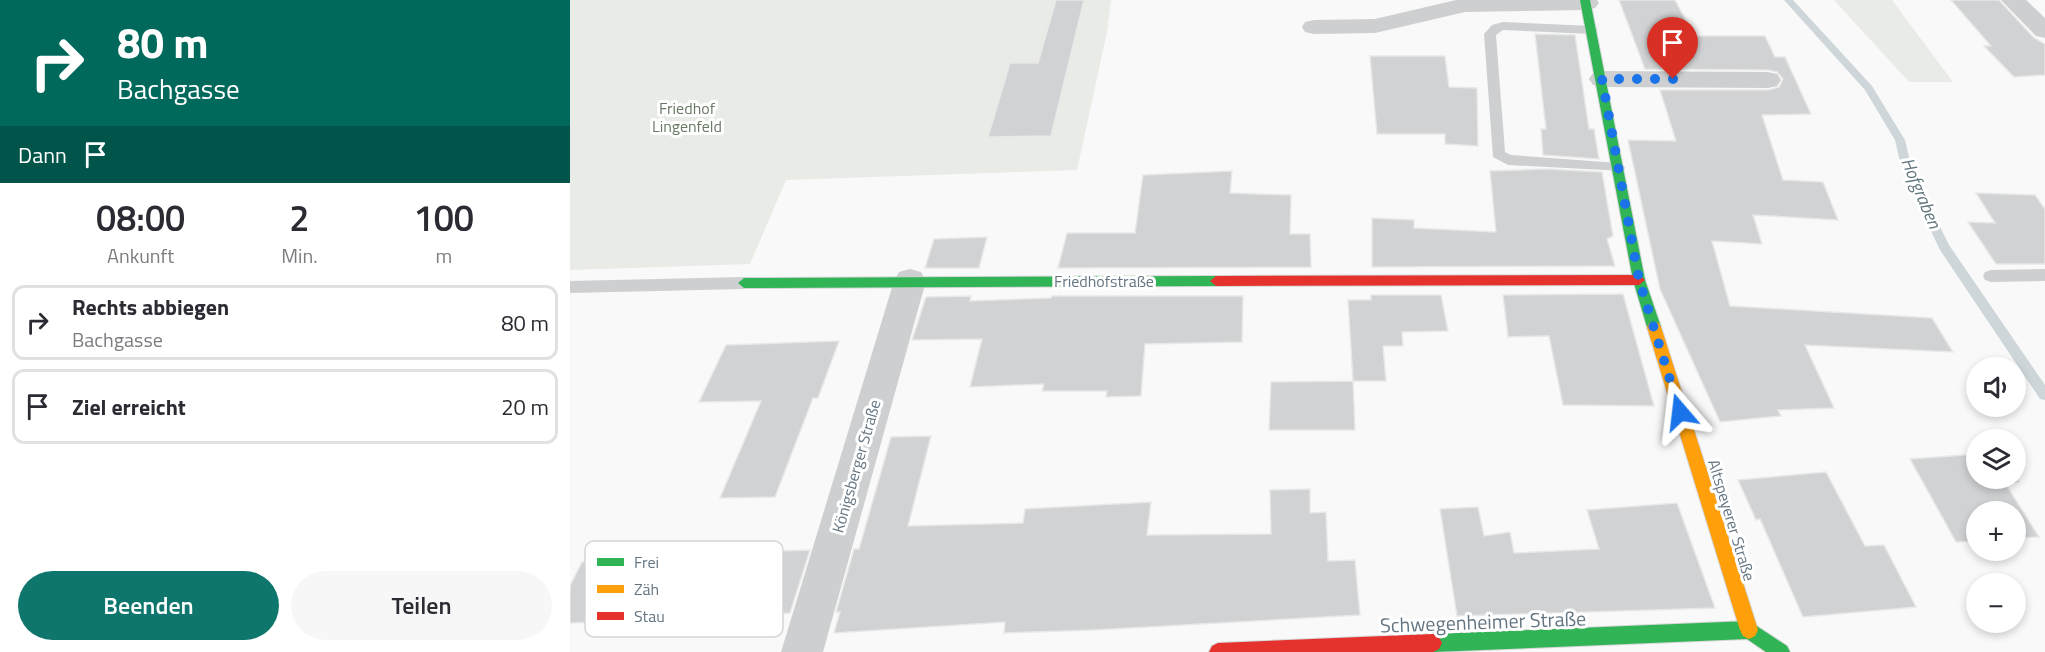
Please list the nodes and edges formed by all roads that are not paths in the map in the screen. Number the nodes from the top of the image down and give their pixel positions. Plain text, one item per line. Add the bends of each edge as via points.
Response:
1 (2013, 0) edge
2 (1586, 1) edge
3 (1314, 27) dead end
4 (1592, 30) junction
5 (2045, 31) edge
6 (1602, 79) junction
7 (1768, 80) dead end
8 (1618, 168) junction
9 (2045, 275) edge
10 (1991, 276) dead end
11 (1639, 280) junction
12 (910, 281) junction
13 (744, 283) joint
14 (570, 288) edge
15 (1762, 645) edge
16 (801, 652) edge
17 (1218, 652) edge

1 - 5 street
2 - 3 street via 1465,5 1375,26
2 - 4 main road, Altspeyerer Straße
4 - 6 main road, Altspeyerer Straße
4 - 8 lane via 1503,26 1492,31 1498,154 1508,160
6 - 7 street
6 - 8 main road, Altspeyerer Straße
8 - 11 main road, Altspeyerer Straße
9 - 10 lane
11 - 12 main road, Friedhofstraße
11 - 15 main road, Altspeyerer Straße
12 - 13 main road, Friedhofstraße
12 - 16 street, Königsberger Straße
13 - 14 lane, Friedhofstraße
15 - 17 main road, Schwegenheimer Straße

